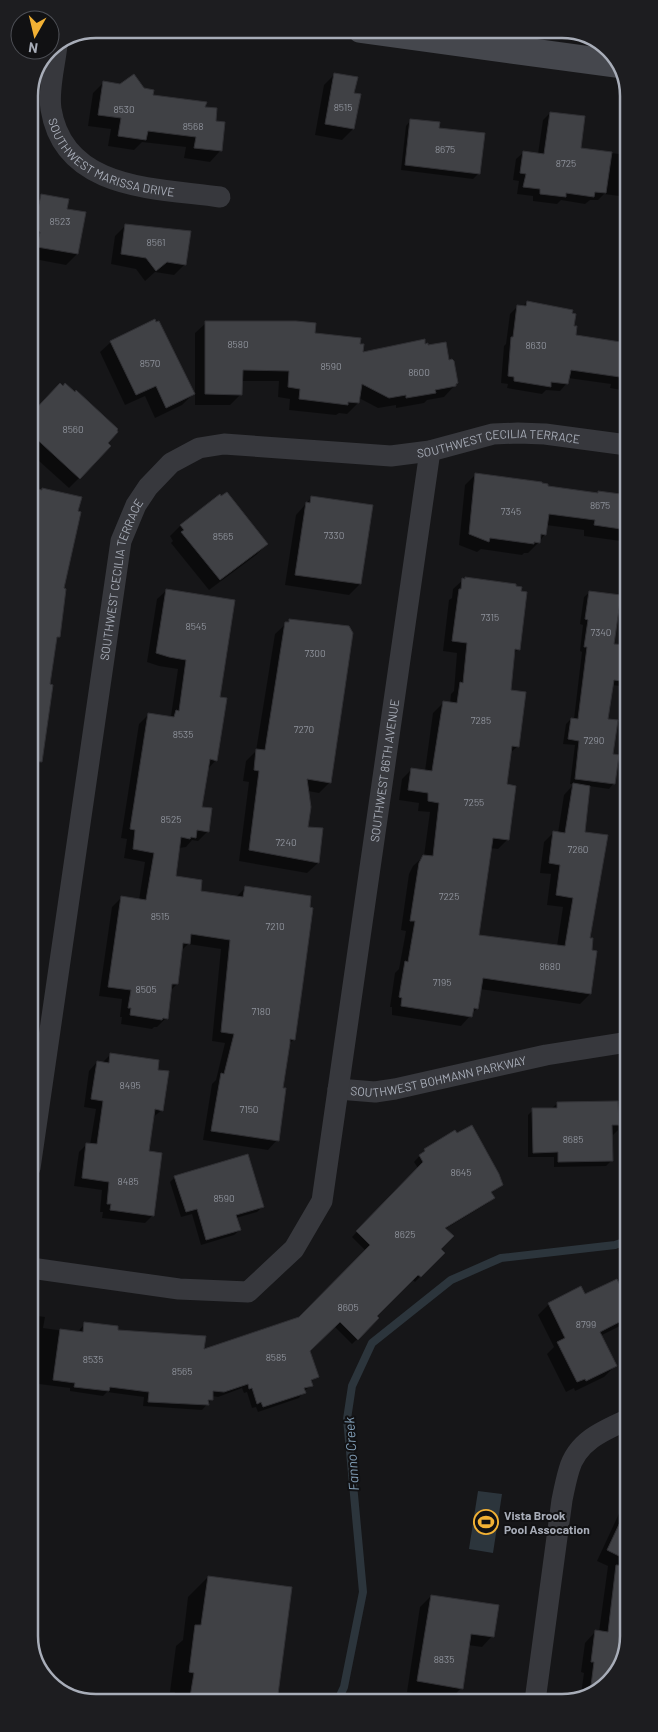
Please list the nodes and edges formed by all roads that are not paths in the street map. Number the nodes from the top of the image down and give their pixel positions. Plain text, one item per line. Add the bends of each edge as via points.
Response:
1 (493, 38) edge
2 (508, 39) edge
3 (55, 60) edge
4 (609, 62) edge
5 (220, 197) dead end
6 (620, 444) edge
7 (430, 451) junction
8 (620, 1043) edge
9 (338, 1089) junction
10 (38, 1112) edge
11 (38, 1269) edge
12 (620, 1423) edge
13 (536, 1694) edge

1 - 2 main road
2 - 4 main road
3 - 5 street, SOUTHWEST MARISSA DRIVE via 52,110 60,135 82,164 110,179 129,184
6 - 7 street, SOUTHWEST CECILIA TERRACE via 518,433 493,434
7 - 9 street, SOUTHWEST 86TH AVENUE
7 - 10 street, SOUTHWEST CECILIA TERRACE via 391,456 224,444 199,448 171,463 136,505 120,541
8 - 9 street, SOUTHWEST BOHMANN PARKWAY via 546,1055 396,1089 375,1092
9 - 11 street, SOUTHWEST BOHMANN PARKWAY via 322,1201 294,1249 248,1292 179,1290
12 - 13 street via 602,1430 582,1445 569,1468

